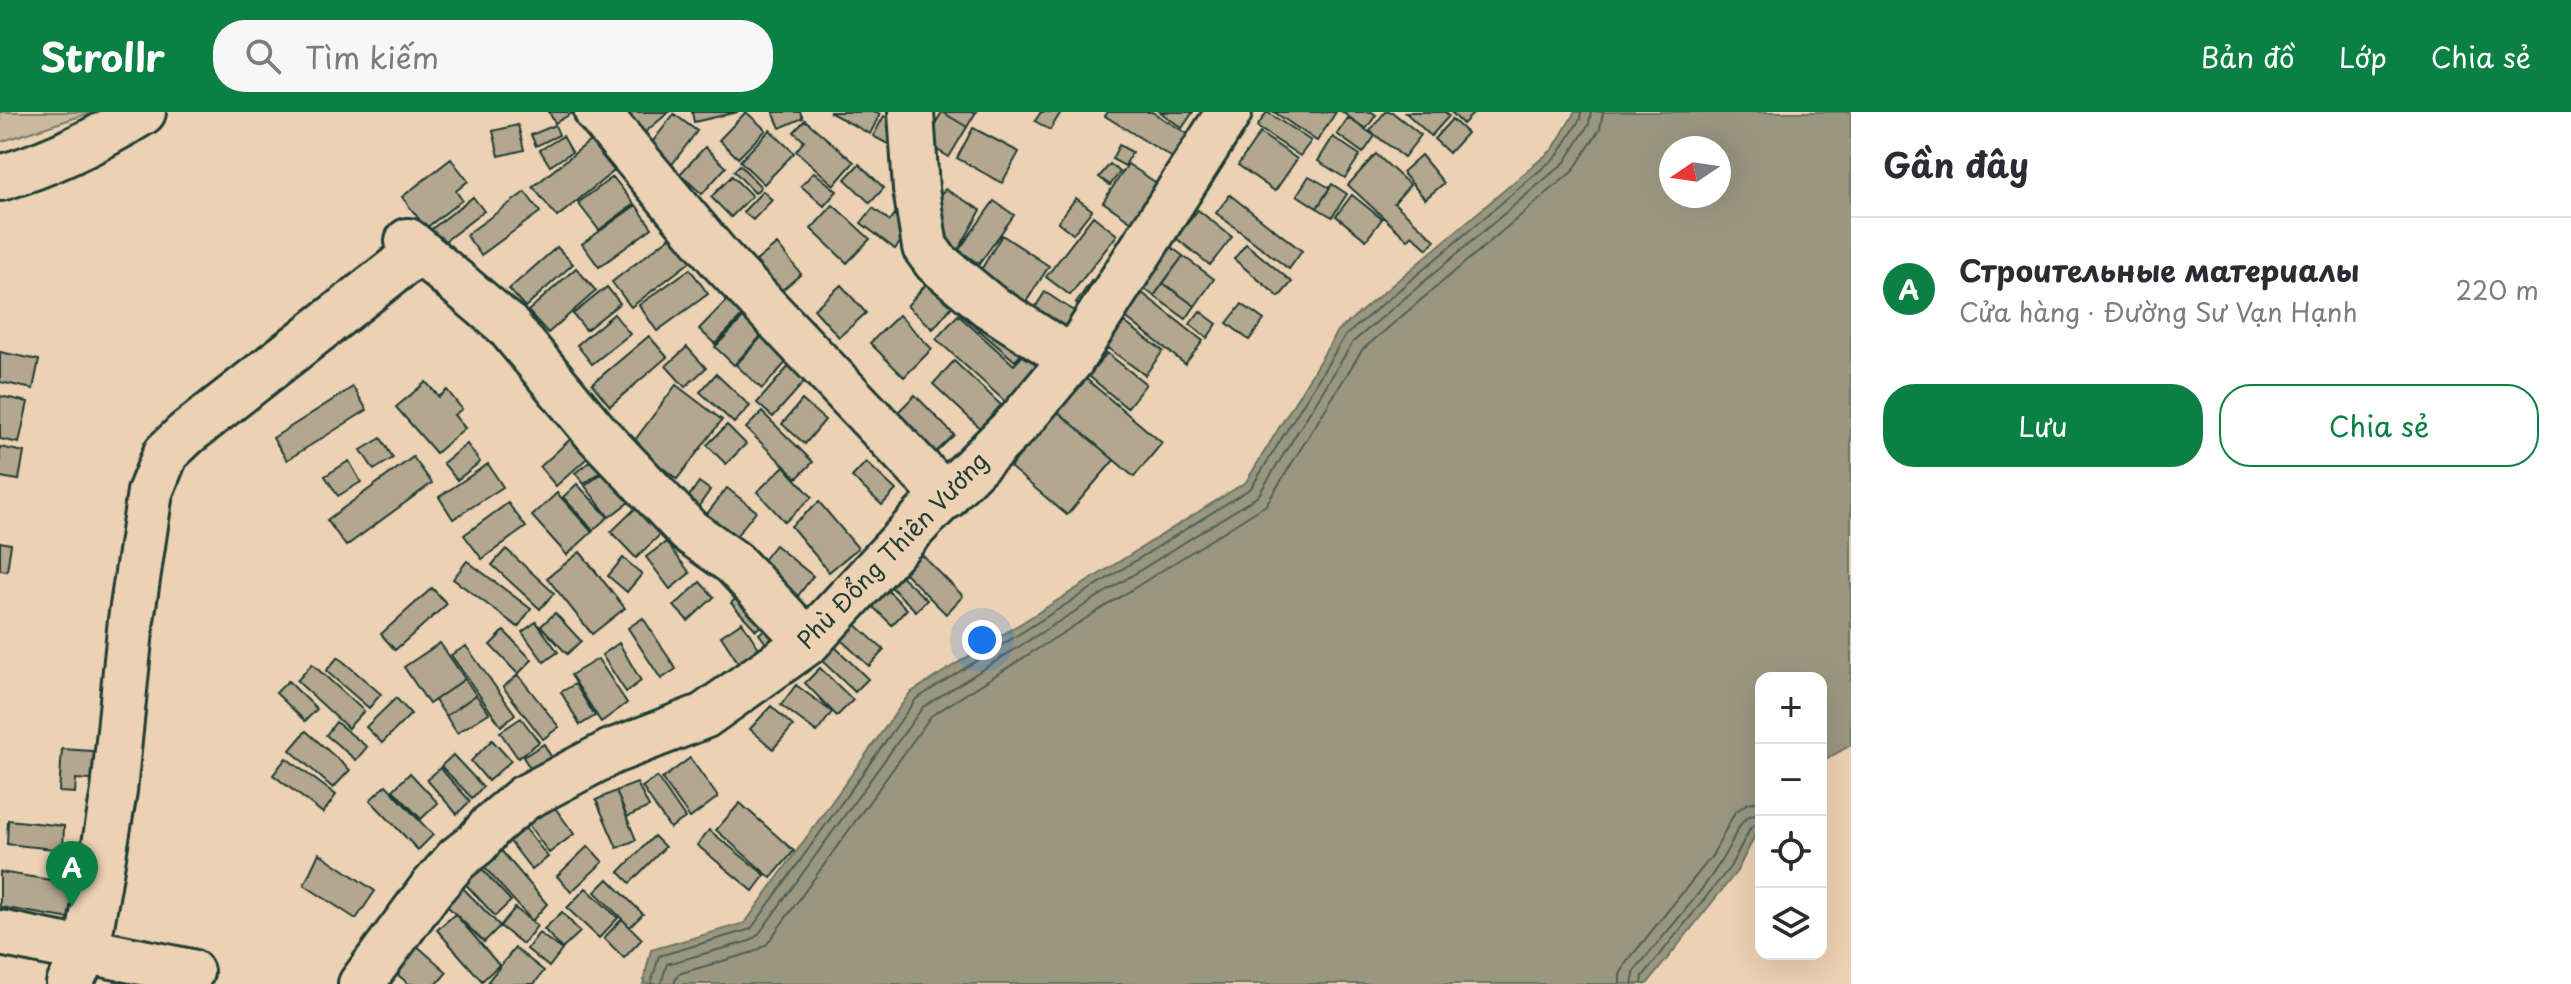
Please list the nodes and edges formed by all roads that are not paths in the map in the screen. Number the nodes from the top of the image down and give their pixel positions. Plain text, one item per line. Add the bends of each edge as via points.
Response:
1 (143, 112) edge
2 (597, 112) edge
3 (911, 112) edge
4 (1229, 112) edge
5 (0, 178) edge
6 (1072, 359) junction
7 (946, 497) junction
8 (808, 642) junction
9 (0, 933) edge
10 (78, 967) edge
11 (191, 972) dead end
12 (361, 984) edge

1 - 5 street via 78,150
2 - 7 street via 721,260
3 - 6 street via 925,247 988,305
4 - 6 street, Phù Đổng Thiên Vương
6 - 7 street, Phù Đổng Thiên Vương
7 - 8 street, Phù Đổng Thiên Vương
8 - 10 street via 734,563 689,531 597,434 507,325 413,246 166,453 150,492 114,791
8 - 12 street, Phù Đổng Thiên Vương via 704,716 611,752 524,798 457,859
9 - 10 street
10 - 11 street

